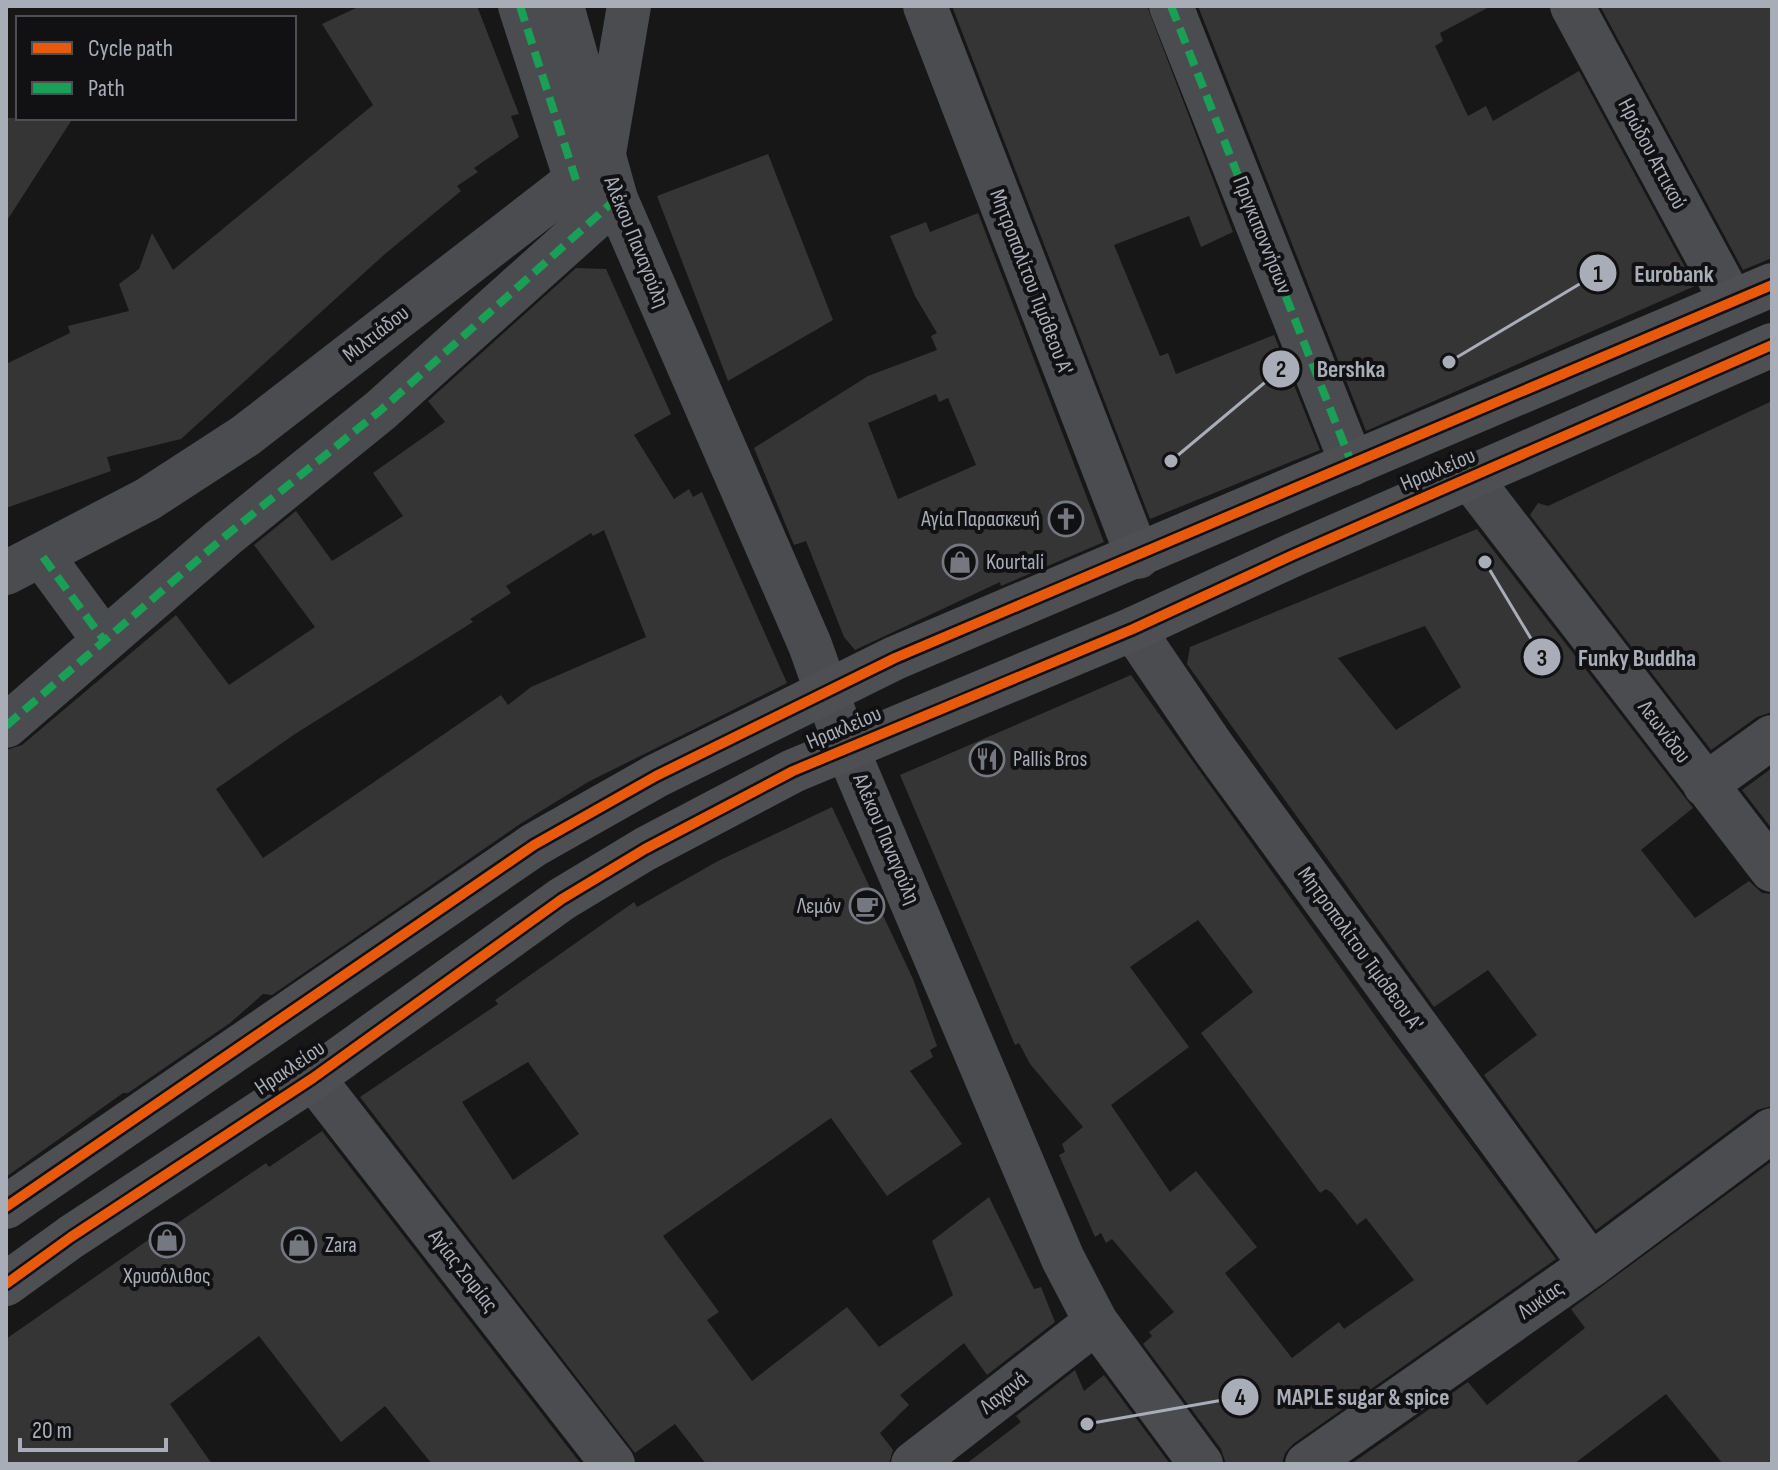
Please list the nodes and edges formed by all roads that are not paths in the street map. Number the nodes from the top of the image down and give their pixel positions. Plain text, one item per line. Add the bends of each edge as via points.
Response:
1 (520, 6) edge
2 (562, 6) edge
3 (629, 6) edge
4 (925, 6) edge
5 (1171, 6) edge
6 (1572, 6) edge
7 (598, 179) junction
8 (1772, 285) edge
9 (1732, 302) junction
10 (1772, 345) edge
11 (1352, 464) junction
12 (1470, 478) junction
13 (1138, 557) junction
14 (24, 565) edge
15 (1133, 629) junction
16 (103, 639) junction
17 (828, 689) junction
18 (6, 726) edge
19 (1772, 737) edge
20 (847, 749) junction
21 (1705, 785) junction
22 (1772, 870) edge
23 (313, 1078) junction
24 (1772, 1130) edge
25 (6, 1207) edge
26 (1591, 1265) junction
27 (6, 1284) edge
28 (1096, 1322) junction
29 (613, 1464) edge
30 (913, 1464) edge
31 (1201, 1464) edge
32 (1307, 1464) edge

1 - 7 street
2 - 7 street, Αλέκου Παναγούλη
3 - 7 street
4 - 13 street, Μητροπολίτου Τιμόθεου Α'
5 - 11 street, Πριγκιποννήσων
6 - 9 street, Ηρώδου Αττικού
7 - 14 street, Μιλτιάδου via 245,436 148,499
7 - 16 street via 381,410
7 - 17 street, Αλέκου Παναγούλη
8 - 9 main road, Ηρακλείου
9 - 11 main road, Ηρακλείου
10 - 12 main road, Ηρακλείου
11 - 13 main road, Ηρακλείου
12 - 15 main road, Ηρακλείου
12 - 21 street, Λεωνίδου
13 - 17 main road, Ηρακλείου
14 - 16 street
15 - 20 main road, Ηρακλείου
15 - 26 street, Μητροπολίτου Τιμόθεου Α'
16 - 18 street
17 - 20 street, Αλέκου Παναγούλη
17 - 25 main road, Ηρακλείου via 534,845
19 - 21 street
20 - 23 main road, Ηρακλείου via 780,778 562,899
20 - 28 street, Αλέκου Παναγούλη via 1063,1259
21 - 22 street, Λεωνίδου
23 - 27 main road, Ηρακλείου
23 - 29 street, Αγίας Σοφίας
24 - 26 street, Λυκίας
26 - 32 street, Λυκίας
28 - 30 street, Λαχανά
28 - 31 street, Αλέκου Παναγούλη

